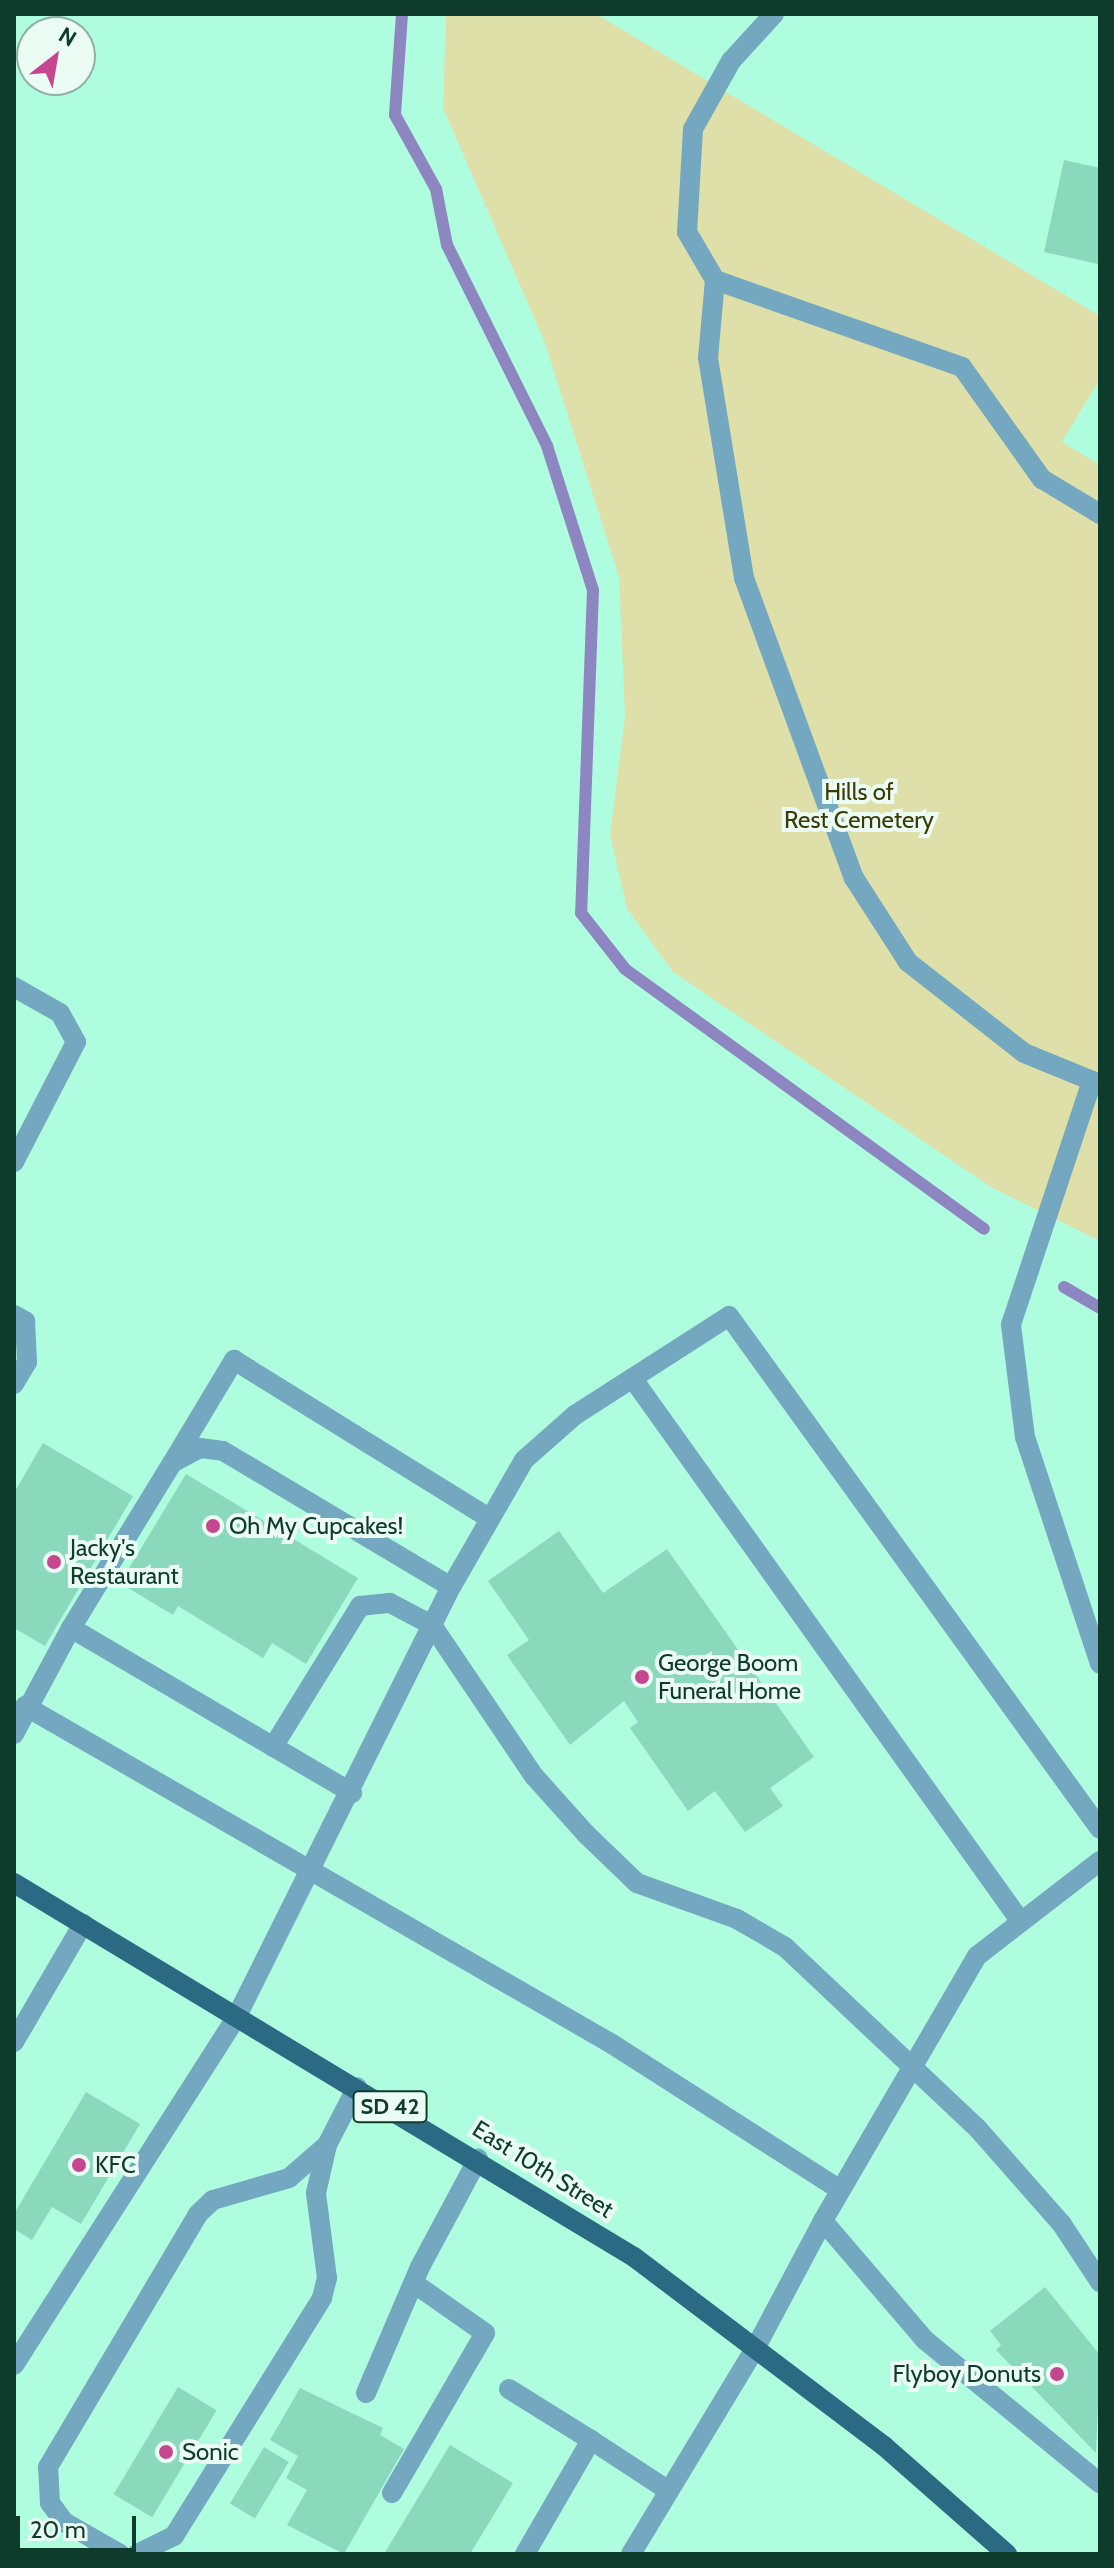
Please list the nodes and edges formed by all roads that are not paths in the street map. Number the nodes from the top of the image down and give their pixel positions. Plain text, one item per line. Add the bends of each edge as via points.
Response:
1 (774, 14) edge
2 (715, 280) junction
3 (1100, 514) edge
4 (14, 987) edge
5 (1096, 1082) edge
6 (14, 1162) edge
7 (14, 1315) edge
8 (633, 1379) junction
9 (14, 1384) edge
10 (172, 1463) junction
11 (489, 1518) junction
12 (451, 1587) junction
13 (432, 1625) junction
14 (71, 1628) junction
15 (1100, 1664) edge
16 (25, 1706) junction
17 (14, 1734) edge
18 (273, 1747) junction
19 (352, 1793) junction
20 (1100, 1829) edge
21 (1100, 1861) edge
22 (312, 1873) junction
23 (14, 1883) edge
24 (1021, 1922) junction
25 (83, 1924) junction
26 (237, 2016) junction
27 (14, 2042) edge
28 (909, 2070) junction
29 (357, 2087) junction
30 (327, 2145) junction
31 (478, 2159) junction
32 (839, 2189) junction
33 (823, 2221) junction
34 (1100, 2282) edge
35 (415, 2284) junction
36 (757, 2345) junction
37 (14, 2365) edge
38 (509, 2389) dead end
39 (366, 2393) dead end
40 (591, 2440) junction
41 (1100, 2483) edge
42 (669, 2491) junction
43 (392, 2493) dead end
44 (120, 2554) edge
45 (137, 2554) edge
46 (525, 2554) edge
47 (631, 2554) edge
48 (1007, 2554) edge

1 - 2 street via 731,61 693,129 687,232
2 - 3 street via 962,367 1042,479
2 - 5 street via 708,358 744,578 854,878 908,962 1024,1053
4 - 6 street via 60,1013 76,1042
5 - 15 street via 1011,1325 1025,1437
7 - 9 street via 25,1321 27,1362
8 - 11 street via 524,1460
8 - 20 street via 729,1316
8 - 24 street
10 - 11 street via 234,1360
10 - 12 street via 200,1448 223,1451
10 - 14 street
11 - 12 street
12 - 13 street
13 - 18 street via 390,1603 360,1606
13 - 19 street
13 - 28 street via 534,1776 637,1883 737,1919 785,1947
14 - 16 street
14 - 18 street
16 - 17 street
16 - 22 street
18 - 19 street
19 - 22 street
21 - 24 street
22 - 26 street
22 - 32 street via 612,2044
23 - 25 main road, East 10th Street / SD 42
24 - 28 street via 977,1956
25 - 26 main road, East 10th Street / SD 42
25 - 27 street
26 - 29 main road, East 10th Street / SD 42
26 - 37 street
28 - 32 street
28 - 34 street via 978,2129 1061,2223
29 - 30 street
29 - 31 main road, East 10th Street / SD 42
30 - 44 street via 289,2178 213,2200 198,2214 48,2467 50,2503 64,2522
30 - 45 street via 316,2193 327,2278 322,2298 174,2536
31 - 35 street
31 - 36 main road, East 10th Street / SD 42
32 - 33 street
33 - 36 street
33 - 41 street via 925,2340
35 - 39 street
35 - 43 street via 485,2333
36 - 42 street
36 - 48 main road, East 10th Street / SD 42
38 - 40 street
40 - 42 street
40 - 46 street
42 - 47 street

